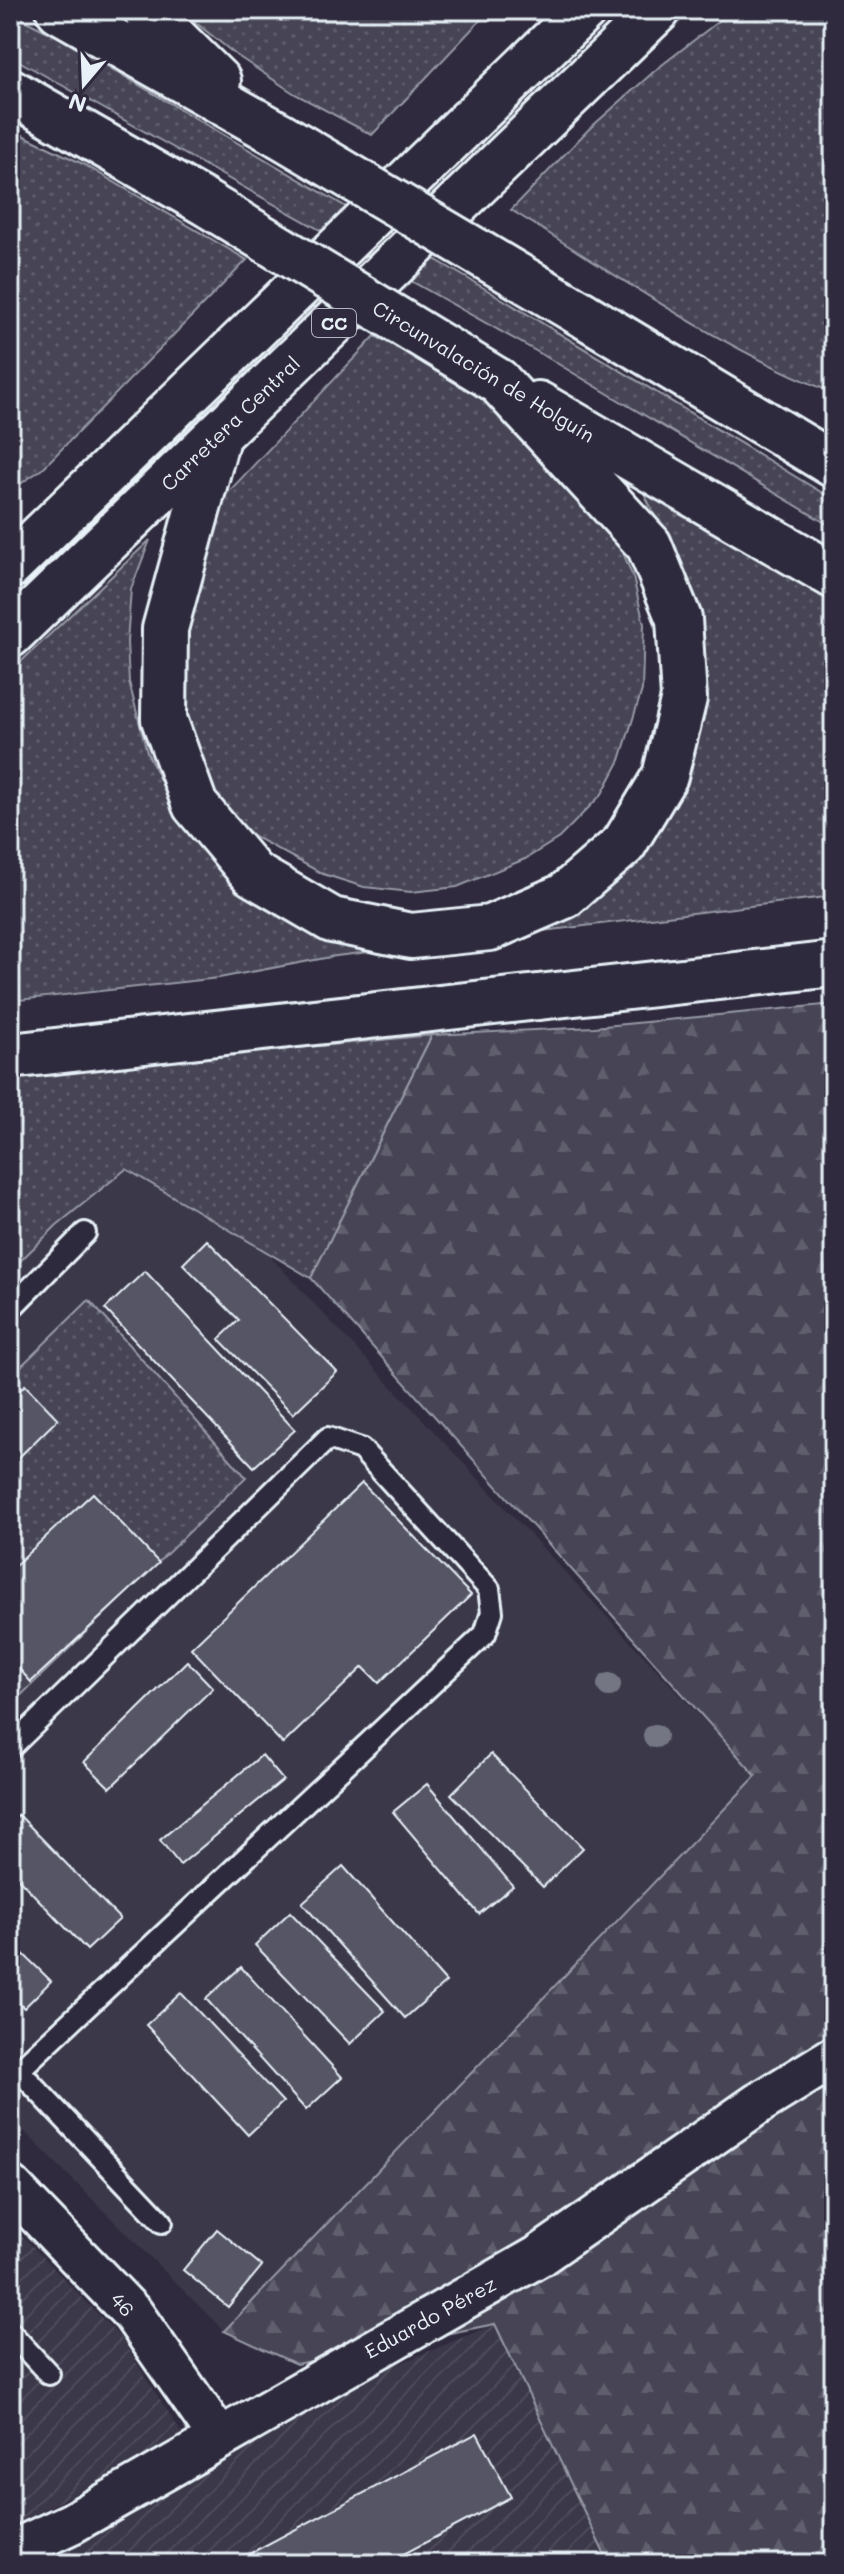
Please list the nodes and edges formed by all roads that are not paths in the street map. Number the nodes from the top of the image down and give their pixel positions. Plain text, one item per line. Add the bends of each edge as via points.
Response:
1 (59, 10) edge
2 (146, 10) edge
3 (552, 10) edge
4 (584, 10) edge
5 (660, 15) edge
6 (10, 91) edge
7 (489, 102) junction
8 (10, 124) edge
9 (280, 135) junction
10 (202, 201) junction
11 (582, 314) junction
12 (498, 381) junction
13 (834, 431) edge
14 (218, 434) junction
15 (834, 465) edge
16 (19, 553) edge
17 (834, 576) edge
18 (10, 635) edge
19 (834, 964) edge
20 (10, 1056) edge
21 (85, 1233) dead end
22 (10, 1309) edge
23 (10, 1748) edge
24 (834, 2057) edge
25 (14, 2066) edge
26 (10, 2186) edge
27 (162, 2222) dead end
28 (10, 2332) edge
29 (49, 2374) dead end
30 (218, 2436) junction
31 (10, 2552) edge

1 - 9 highway
2 - 9 highway via 187,54
3 - 7 highway
4 - 7 highway, CC
5 - 14 highway, Carretera Central / CC
6 - 10 highway, Circunvalación de Holguín
7 - 16 highway, CC
8 - 10 highway
9 - 11 highway, bridge
10 - 12 highway, Circunvalación de Holguín, bridge
11 - 13 highway
11 - 15 highway
12 - 14 highway via 649,545 679,619 684,698 665,776 624,844 564,896 490,928 411,936 332,920 253,874 195,805 164,719 165,629
12 - 17 highway, Circunvalación de Holguín
14 - 18 highway, Carretera Central / CC
19 - 20 highway
21 - 22 lane
23 - 25 lane via 328,1438 361,1449 489,1589 492,1612 485,1634
24 - 30 street, Eduardo Pérez via 539,2256
25 - 27 lane
26 - 30 street, 46 via 133,2314
28 - 29 lane
30 - 31 street, Eduardo Pérez via 72,2523

